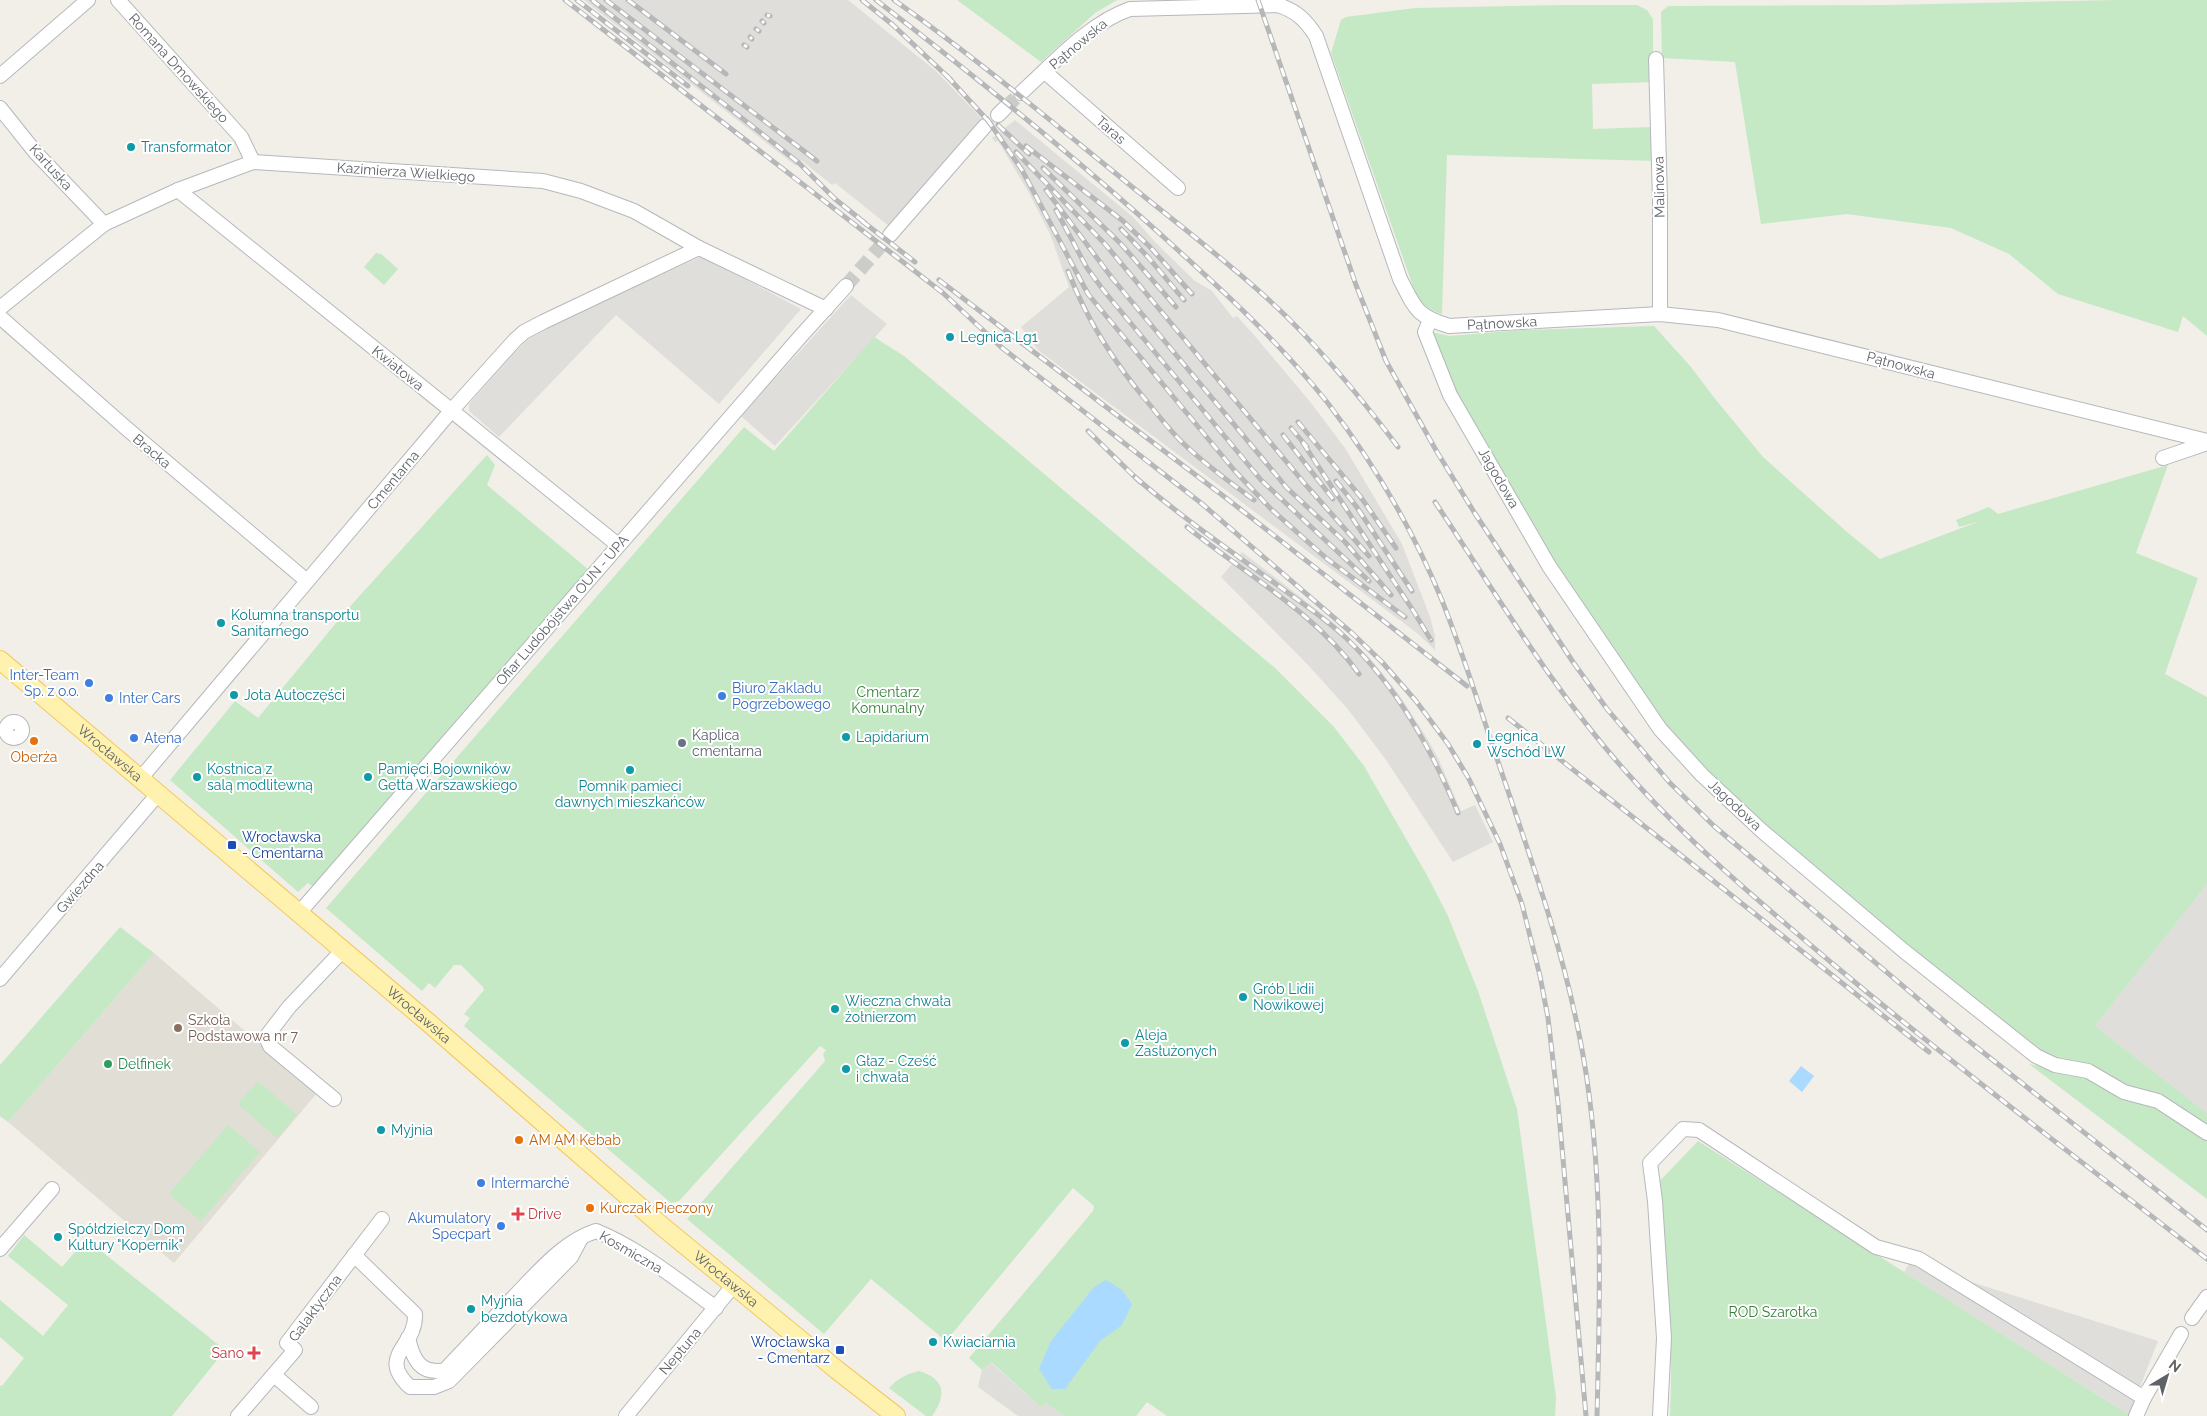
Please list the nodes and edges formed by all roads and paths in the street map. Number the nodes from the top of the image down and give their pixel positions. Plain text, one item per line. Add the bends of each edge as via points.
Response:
1 (88, 0) edge
2 (118, 0) edge
3 (1656, 59) dead end
4 (1045, 72) junction
5 (0, 76) edge
6 (1021, 93) tunnel mouth
7 (0, 108) edge
8 (985, 126) dead end
9 (253, 162) junction
10 (1178, 188) dead end
11 (178, 190) junction
12 (104, 224) junction
13 (890, 235) tunnel mouth
14 (699, 248) junction
15 (846, 286) tunnel mouth
16 (0, 308) edge
17 (826, 308) junction
18 (1660, 314) junction
19 (0, 317) edge
20 (1430, 320) junction
21 (451, 411) junction
22 (2207, 442) edge
23 (2163, 458) dead end
24 (618, 546) junction
25 (307, 581) junction
26 (0, 660) edge
27 (9, 736) dead end
28 (0, 747) edge
29 (140, 779) junction
30 (158, 794) junction
31 (299, 913) junction
32 (343, 950) junction
33 (0, 979) edge
34 (334, 1099) dead end
35 (2207, 1133) edge
36 (52, 1189) dead end
37 (382, 1219) dead end
38 (582, 1235) junction
39 (0, 1249) edge
40 (354, 1255) junction
41 (733, 1286) junction
42 (2207, 1297) edge
43 (716, 1308) junction
44 (2192, 1318) dead end
45 (2181, 1334) dead end
46 (408, 1338) junction
47 (837, 1370) junction
48 (274, 1375) junction
49 (2144, 1398) junction
50 (311, 1407) dead end
51 (238, 1416) edge
52 (626, 1416) edge
53 (879, 1416) edge
54 (896, 1416) edge
55 (1660, 1416) edge
56 (2136, 1416) edge

1 - 5 street
2 - 9 street, Romana Dmowskiego via 241,137
3 - 18 street, Malinowa
4 - 6 street, Pątnowska
4 - 10 street, Taras
4 - 20 street, Pątnowska via 1097,26 1130,9 1278,5 1306,19 1316,36 1400,279 1416,311
7 - 12 street, Kartuska via 36,153
8 - 13 street
9 - 11 street, Kazimierza Wielkiego
9 - 14 street, Kazimierza Wielkiego via 543,181 634,210
11 - 12 street, Kazimierza Wielkiego
11 - 21 street, Kwiatowa
12 - 16 street, Kazimierza Wielkiego
14 - 17 street, Kazimierza Wielkiego
14 - 21 street, Cmentarna via 524,332
15 - 17 street
17 - 24 street, Ofiar Ludobójstwa OUN - UPA
18 - 20 street, Pątnowska via 1449,326
18 - 22 street, Pątnowska via 1741,325
19 - 25 street, Bracka
20 - 35 street, Jagodowa via 1425,332 1450,395 1549,566 1660,729 1702,775 1814,876 2036,1056 2055,1065 2088,1071 2124,1092 2158,1101
21 - 24 street, Kwiatowa
21 - 25 street, Cmentarna
22 - 23 street
24 - 31 street, Ofiar Ludobójstwa OUN - UPA
25 - 29 street, Cmentarna
26 - 29 main road, Wrocławska
27 - 28 street
29 - 30 main road, Wrocławska
30 - 31 main road, Wrocławska
30 - 33 street, Gwiezdna
31 - 32 main road, Wrocławska
32 - 34 street via 267,1034 267,1042
32 - 41 main road, Wrocławska
36 - 39 street
37 - 40 street, Galaktyczna
38 - 43 street, Kosmiczna via 596,1231 612,1237 658,1265
38 - 46 street via 527,1284 445,1370 435,1372 412,1357
38 - 46 street, Kosmiczna via 570,1257 449,1381 419,1388 410,1387 402,1379 396,1371 396,1362
40 - 46 street, Kosmiczna via 415,1314 415,1325
40 - 48 street, Galaktyczna via 287,1343 295,1350
41 - 43 street, Neptuna
41 - 47 main road, Wrocławska
42 - 44 street
43 - 52 street, Neptuna
45 - 49 street
47 - 53 main road, Wrocławska via 865,1405
47 - 54 main road, Wrocławska
48 - 50 street
48 - 51 street, Galaktyczna
49 - 55 street via 1919,1260 1876,1247 1699,1130 1683,1129 1650,1163 1664,1338
49 - 56 street

